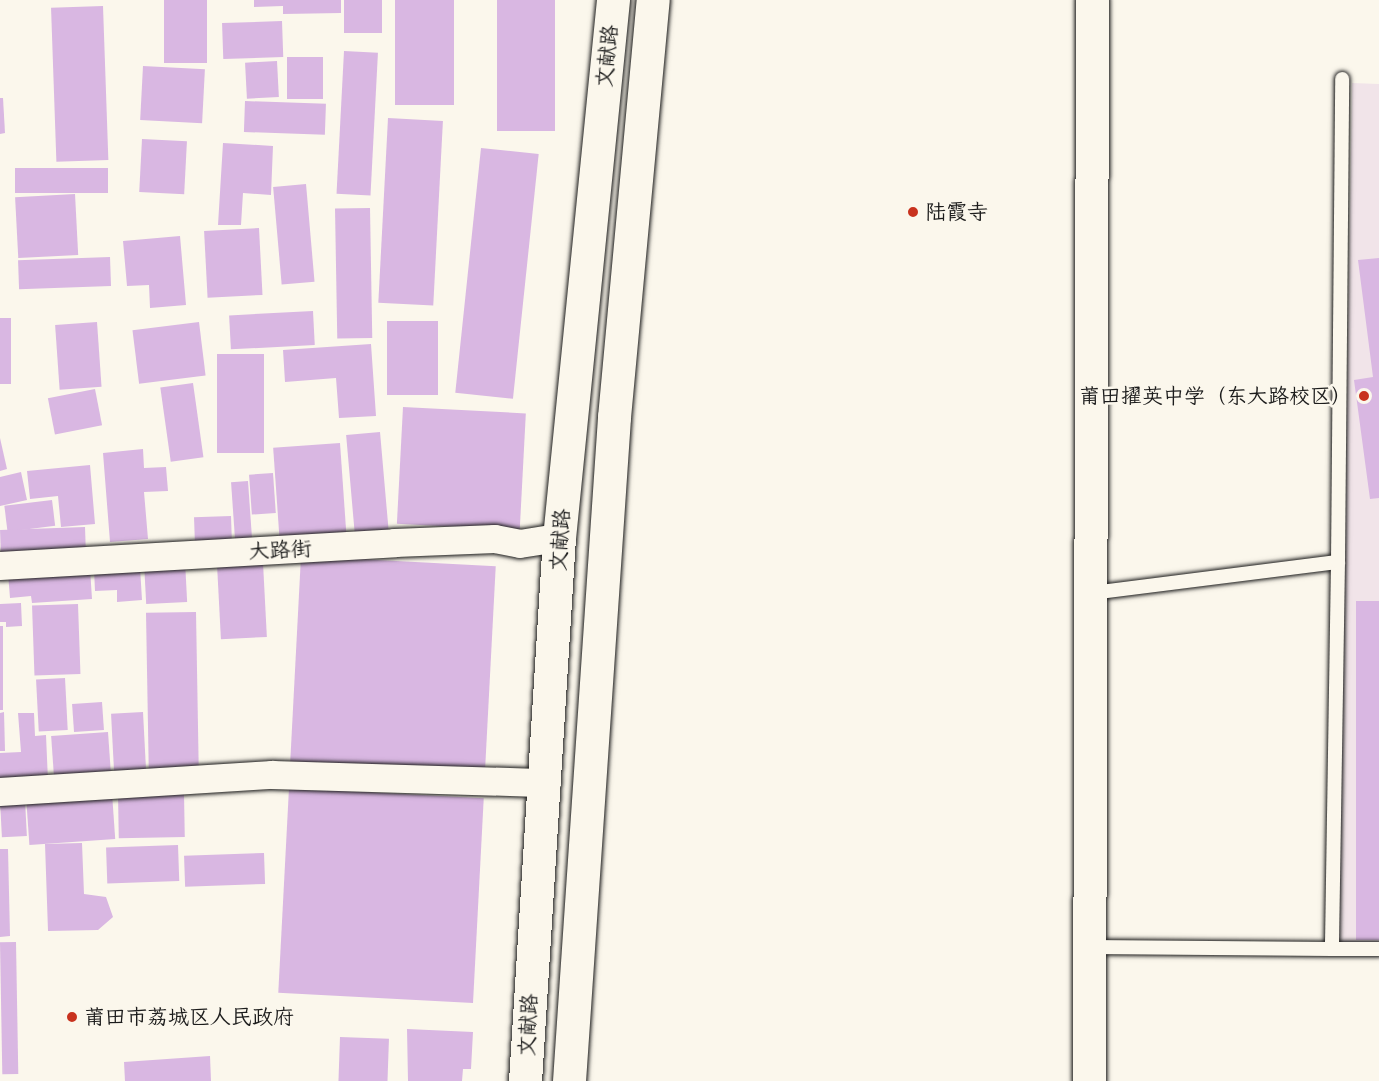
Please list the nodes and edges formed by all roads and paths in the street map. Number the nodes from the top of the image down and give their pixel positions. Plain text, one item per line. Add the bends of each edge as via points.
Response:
1 (613, 0) edge
2 (652, 0) edge
3 (1092, 0) edge
4 (1342, 80) dead end
5 (559, 538) junction
6 (1338, 562) junction
7 (0, 567) edge
8 (1092, 593) junction
9 (547, 783) junction
10 (0, 792) edge
11 (1090, 947) junction
12 (1332, 949) junction
13 (1379, 949) edge
14 (525, 1081) edge
15 (569, 1081) edge
16 (1089, 1081) edge

1 - 5 main road, 文献路
2 - 15 main road, 文献路 via 614,417
3 - 8 main road
4 - 6 lane
5 - 7 street, 大路街 via 520,544 495,539 395,543
5 - 9 main road, 文献路
6 - 8 lane
6 - 12 lane
8 - 11 main road
9 - 10 street via 272,775
9 - 14 main road, 文献路
11 - 12 lane
11 - 16 main road
12 - 13 lane

